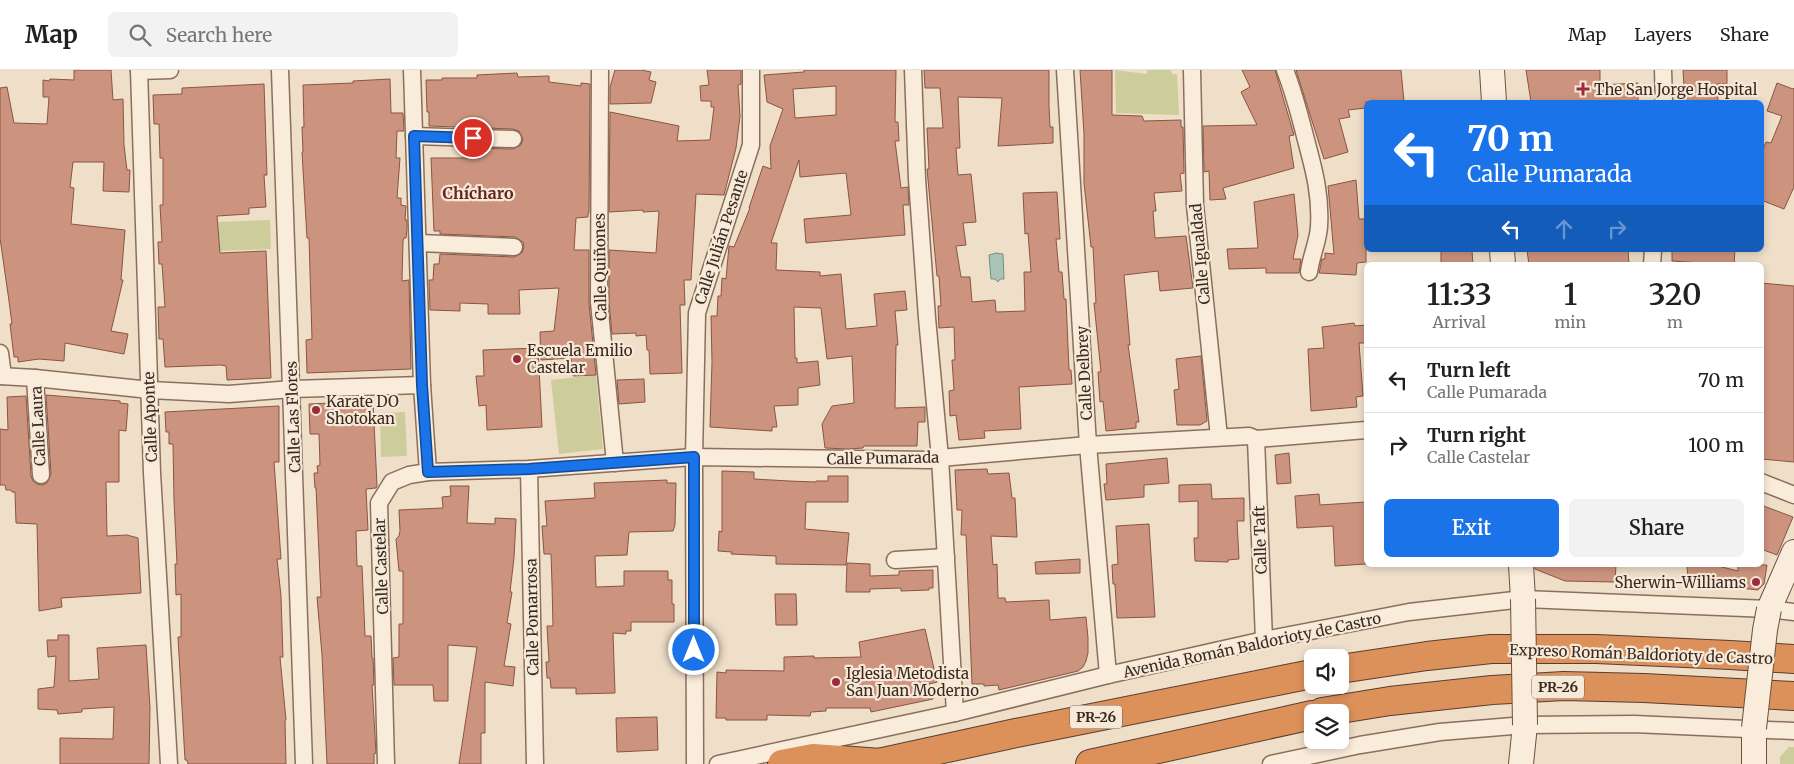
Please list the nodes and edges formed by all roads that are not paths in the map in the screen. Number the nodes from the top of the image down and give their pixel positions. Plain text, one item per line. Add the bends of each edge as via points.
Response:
1 (170, 70) edge
2 (280, 70) edge
3 (412, 70) edge
4 (600, 70) edge
5 (751, 70) edge
6 (913, 70) edge
7 (1065, 70) edge
8 (1192, 70) edge
9 (1285, 70) edge
10 (1492, 70) edge
11 (1663, 70) edge
12 (139, 71) edge
13 (1494, 100) edge
14 (1664, 100) edge
15 (414, 136) junction
16 (513, 139) dead end
17 (419, 243) junction
18 (514, 247) dead end
19 (1309, 272) dead end
20 (0, 353) edge
21 (1, 376) edge
22 (35, 378) junction
23 (422, 385) junction
24 (292, 389) junction
25 (150, 390) junction
26 (1364, 430) edge
27 (1219, 437) junction
28 (1256, 439) junction
29 (1088, 445) junction
30 (694, 457) junction
31 (940, 458) junction
32 (616, 463) junction
33 (529, 469) junction
34 (428, 472) junction
35 (40, 475) dead end
36 (1764, 483) edge
37 (1794, 495) edge
38 (1794, 552) edge
39 (946, 557) junction
40 (895, 560) dead end
41 (1521, 567) edge
42 (1523, 599) junction
43 (1770, 609) junction
44 (1794, 612) edge
45 (1264, 640) junction
46 (1794, 660) edge
47 (1349, 667) edge
48 (1108, 675) junction
49 (1304, 676) edge
50 (1794, 696) edge
51 (1349, 708) edge
52 (955, 713) junction
53 (1304, 717) edge
54 (1525, 726) junction
55 (1754, 728) junction
56 (1794, 731) edge
57 (878, 763) edge
58 (169, 764) edge
59 (304, 764) edge
60 (386, 764) edge
61 (535, 764) edge
62 (695, 764) edge
63 (718, 764) edge
64 (782, 764) edge
65 (1090, 764) edge
66 (1271, 764) edge
67 (1521, 764) edge
68 (1754, 764) edge

1 - 12 street
2 - 24 street, Calle Las Flores
3 - 15 street
4 - 32 street, Calle Quiñones via 599,302
5 - 30 street, Calle Julián Pesante via 751,145 696,313
6 - 31 street via 927,318
7 - 29 street, Calle Delbrey
8 - 27 street, Calle Igualdad via 1195,206
9 - 19 street via 1318,184 1319,227
10 - 13 street
11 - 14 street
12 - 25 street, Calle Aponte
15 - 16 street
15 - 17 street
17 - 18 street
17 - 23 street
20 - 21 street
21 - 22 street
22 - 25 street
22 - 35 street, Calle Laura
23 - 24 street
23 - 34 street
24 - 25 street via 229,394
24 - 59 street, Calle Las Flores
25 - 58 street, Calle Aponte
26 - 28 street, Calle Pumarada
27 - 28 street, Calle Pumarada via 1249,436
27 - 29 street, Calle Pumarada
28 - 45 street, Calle Taft
29 - 31 street, Calle Pumarada
29 - 48 street, Calle Delbrey
30 - 31 street, Calle Pumarada
30 - 32 street, Calle Pumarada
30 - 62 street, Calle Julián Pesante
31 - 39 street
32 - 33 street, Calle Pumarada
33 - 34 street, Calle Pumarada
33 - 61 street, Calle Pomarrosa
34 - 60 street, Calle Castelar via 392,482 379,503
36 - 37 street
38 - 43 street
39 - 40 street
39 - 52 street
41 - 42 street
42 - 43 street, Avenida Román Baldorioty de Castro
42 - 45 street, Avenida Román Baldorioty de Castro via 1409,612
42 - 54 street, bridge
43 - 44 street, Avenida Román Baldorioty de Castro
43 - 55 street, bridge
45 - 48 street, Avenida Román Baldorioty de Castro
46 - 47 highway, Expreso Román Baldorioty de Castro via 1596,649 1492,649
48 - 52 street, Avenida Román Baldorioty de Castro
49 - 57 highway, PR-26
50 - 51 highway, PR-26 via 1564,686 1482,691
52 - 63 street, Avenida Román Baldorioty de Castro
53 - 65 highway
54 - 55 street via 1634,724
54 - 66 street via 1440,732 1360,744
54 - 67 street
55 - 56 street
55 - 68 street
57 - 64 highway via 813,758

